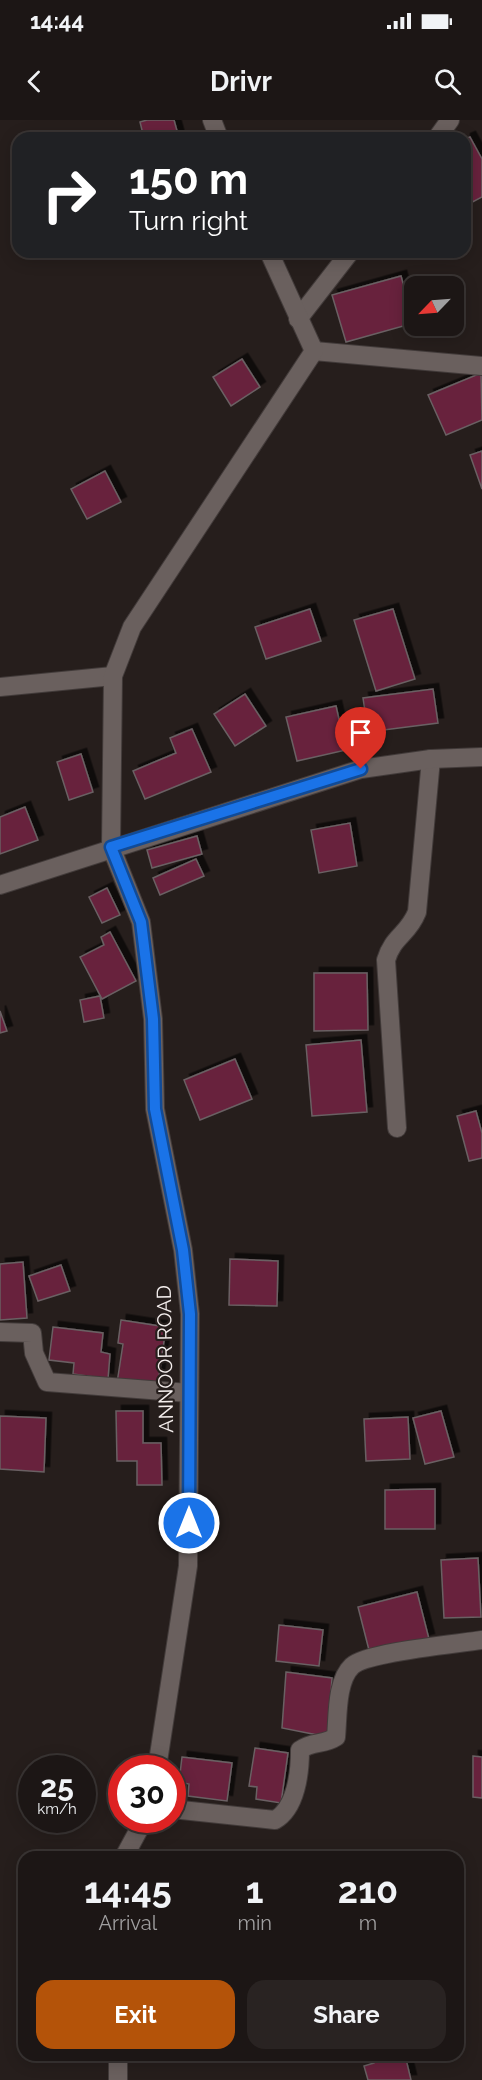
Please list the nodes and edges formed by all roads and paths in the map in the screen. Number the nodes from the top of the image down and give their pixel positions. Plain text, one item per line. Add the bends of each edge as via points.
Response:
1 (272, 258) edge
2 (345, 258) edge
3 (298, 319) junction
4 (314, 351) junction
5 (482, 366) edge
6 (113, 676) junction
7 (0, 687) edge
8 (482, 757) edge
9 (431, 759) junction
10 (111, 847) junction
11 (0, 885) edge
12 (396, 1128) dead end
13 (0, 1332) edge
14 (189, 1393) junction
15 (482, 1640) edge
16 (159, 1755) edge
17 (186, 1810) edge
18 (137, 1833) edge
19 (127, 1851) edge
20 (118, 2061) edge
21 (117, 2080) edge

1 - 3 street
2 - 3 street
3 - 4 street
4 - 5 street
4 - 6 street via 138,618
6 - 7 street
6 - 10 street
8 - 9 street
9 - 10 street via 361,769
9 - 12 street via 417,912 411,927 390,945 386,960
10 - 11 street
10 - 14 street, ANNOOR ROAD via 141,922 153,1019 155,1109 183,1250 190,1314
13 - 14 street via 32,1333 34,1353 47,1382
14 - 16 street, ANNOOR ROAD via 188,1566
15 - 17 street via 369,1658 351,1666 342,1684 336,1737 300,1750 290,1806 275,1820
18 - 19 street
20 - 21 street

